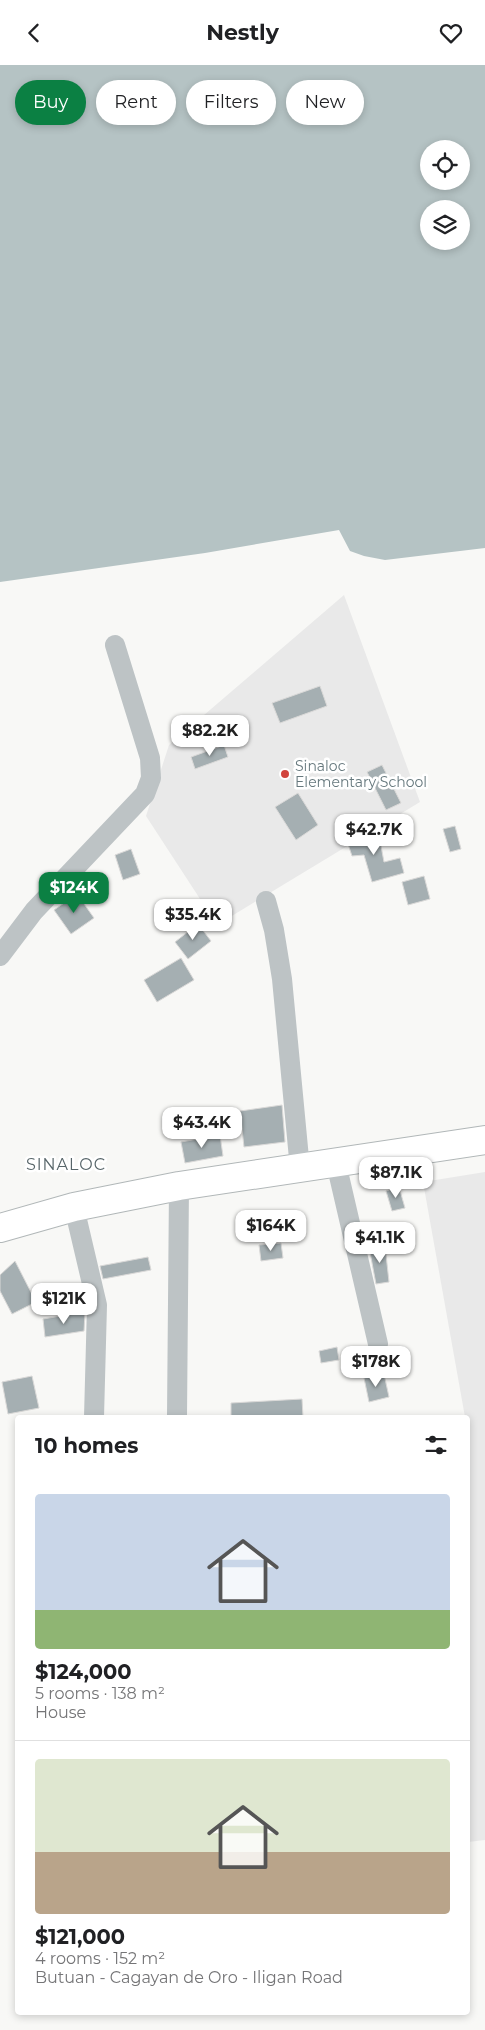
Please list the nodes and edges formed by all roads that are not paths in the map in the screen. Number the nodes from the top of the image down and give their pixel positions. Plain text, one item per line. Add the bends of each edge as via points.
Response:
1 (115, 645) dead end
2 (266, 901) dead end
3 (0, 956) edge
4 (485, 1140) edge
5 (336, 1163) junction
6 (300, 1169) junction
7 (179, 1186) junction
8 (74, 1207) junction
9 (0, 1228) edge
10 (378, 1344) dead end
11 (94, 1415) edge
12 (177, 1415) edge

1 - 3 street via 150,758 151,778 145,794 34,911
2 - 6 street via 282,979
4 - 5 highway
5 - 6 highway
5 - 10 street
6 - 7 highway
7 - 8 highway
7 - 12 street
8 - 9 highway
8 - 11 street via 97,1305

